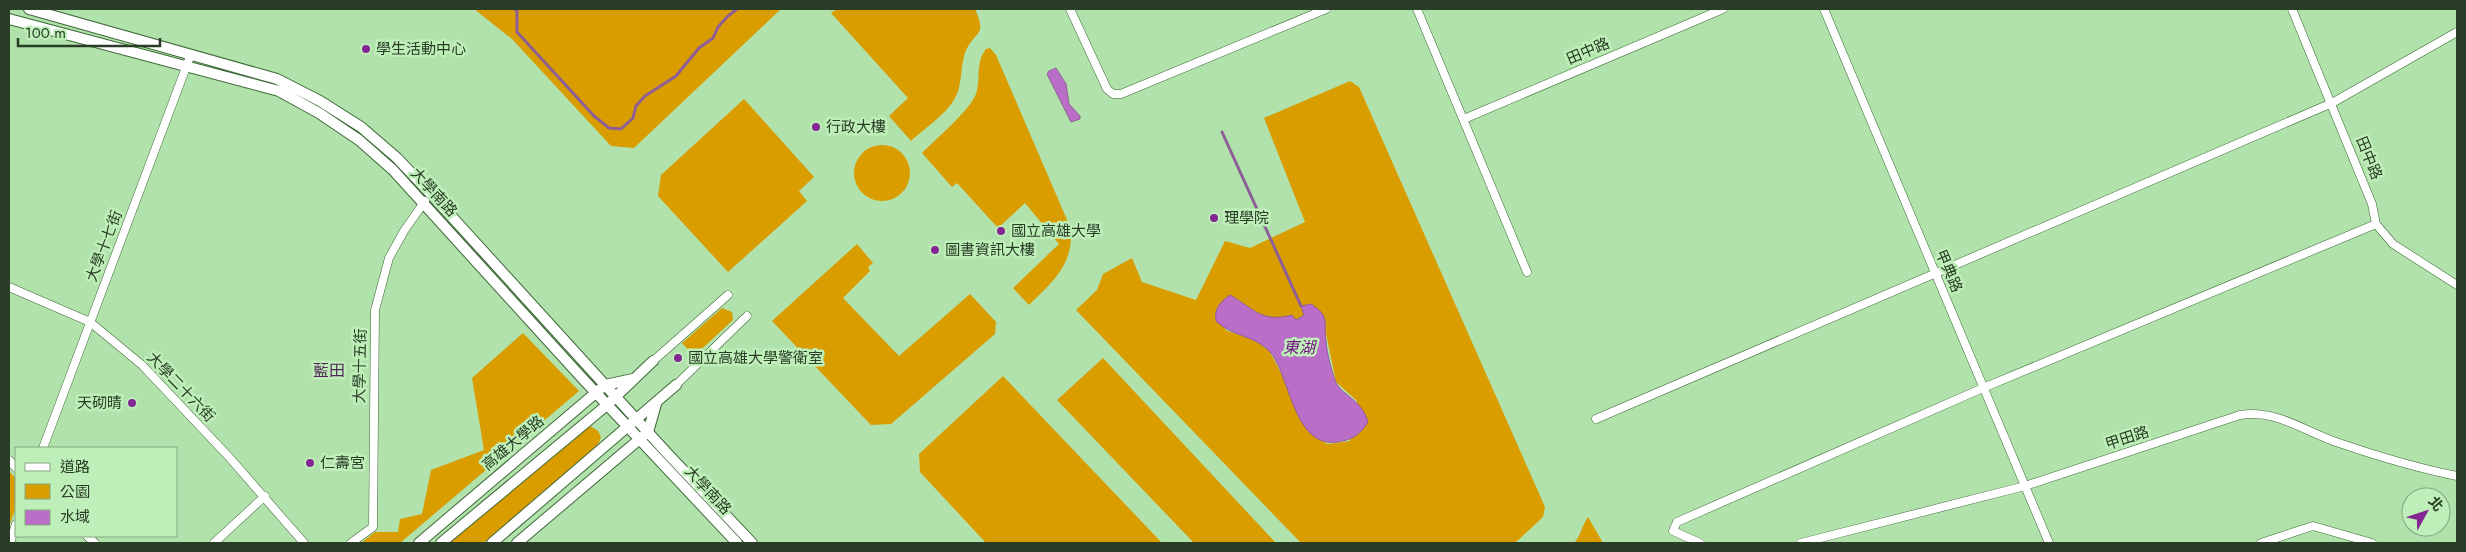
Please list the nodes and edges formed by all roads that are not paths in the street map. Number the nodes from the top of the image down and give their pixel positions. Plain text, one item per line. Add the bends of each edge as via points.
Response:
1 (29, 9) edge
2 (1070, 9) edge
3 (1326, 9) edge
4 (1417, 9) edge
5 (1723, 9) edge
6 (1824, 9) edge
7 (2292, 9) edge
8 (9, 19) edge
9 (2457, 32) edge
10 (191, 54) junction
11 (186, 68) junction
12 (2332, 103) junction
13 (1464, 119) junction
14 (432, 194) junction
15 (424, 202) junction
16 (2376, 224) junction
17 (1527, 272) dead end
18 (1935, 273) junction
19 (2457, 285) edge
20 (9, 287) edge
21 (728, 295) dead end
22 (746, 316) dead end
23 (90, 322) junction
24 (654, 361) joint
25 (634, 378) junction
26 (676, 385) joint
27 (605, 386) junction
28 (1983, 388) junction
29 (596, 393) junction
30 (615, 397) junction
31 (656, 404) junction
32 (607, 405) junction
33 (1596, 419) dead end
34 (637, 421) junction
35 (628, 428) junction
36 (644, 436) junction
37 (43, 447) edge
38 (2457, 476) edge
39 (2025, 486) junction
40 (265, 496) junction
41 (15, 527) edge
42 (10, 543) edge
43 (214, 543) edge
44 (304, 543) edge
45 (352, 543) edge
46 (419, 543) edge
47 (441, 543) edge
48 (492, 543) edge
49 (517, 543) edge
50 (737, 543) edge
51 (752, 543) edge
52 (1700, 543) edge
53 (1801, 543) edge
54 (2049, 543) edge
55 (2261, 543) edge
56 (2372, 543) edge

1 - 10 street, 大學南路
2 - 3 street via 1112,94 1121,94
4 - 13 street
5 - 13 street, 田中路
6 - 18 street, 甲典路
7 - 12 street, 田中路
8 - 11 street, 大學南路
9 - 12 street
10 - 11 street, 大學十七街
10 - 14 street, 大學南路 via 277,79 320,101 361,127
11 - 15 street, 大學南路 via 279,91 319,113 359,140
11 - 23 street, 大學十七街
12 - 16 street, 田中路 via 2372,204
12 - 18 street
13 - 17 street
14 - 15 street, 大學十五街
14 - 27 street, 大學南路
15 - 29 street, 大學南路
15 - 45 street, 大學十五街 via 389,258 375,310 373,527
16 - 19 street, 田中路 via 2393,244
16 - 28 street
18 - 28 street, 甲典路
18 - 33 street
20 - 23 street, 大學二十六街
21 - 24 street
22 - 26 street
23 - 37 street, 大學十七街
23 - 40 street, 大學二十六街 via 142,365
24 - 25 street, 高雄大學路
25 - 27 street, 高雄大學路
25 - 30 street, 高雄大學路
26 - 31 street
27 - 29 street, 高雄大學路
27 - 30 street, 大學南路
28 - 39 street, 甲典路
28 - 52 street via 1677,522 1672,531
29 - 32 street, 大學南路
29 - 46 street, 高雄大學路
30 - 32 street, 高雄大學路
30 - 34 street, 大學南路
31 - 34 street
31 - 36 street
32 - 35 street, 大學南路
32 - 47 street, 高雄大學路
34 - 35 street
34 - 36 street, 大學南路
35 - 36 street, 大學南路
35 - 48 street
36 - 49 street
36 - 50 street, 大學南路
36 - 51 street, 大學南路
38 - 39 street, 甲田路 via 2337,442 2279,418 2252,413
39 - 53 street, 甲田路
39 - 54 street, 甲典路
40 - 43 street
40 - 44 street, 大學二十六街
41 - 42 street
55 - 56 street via 2313,526

